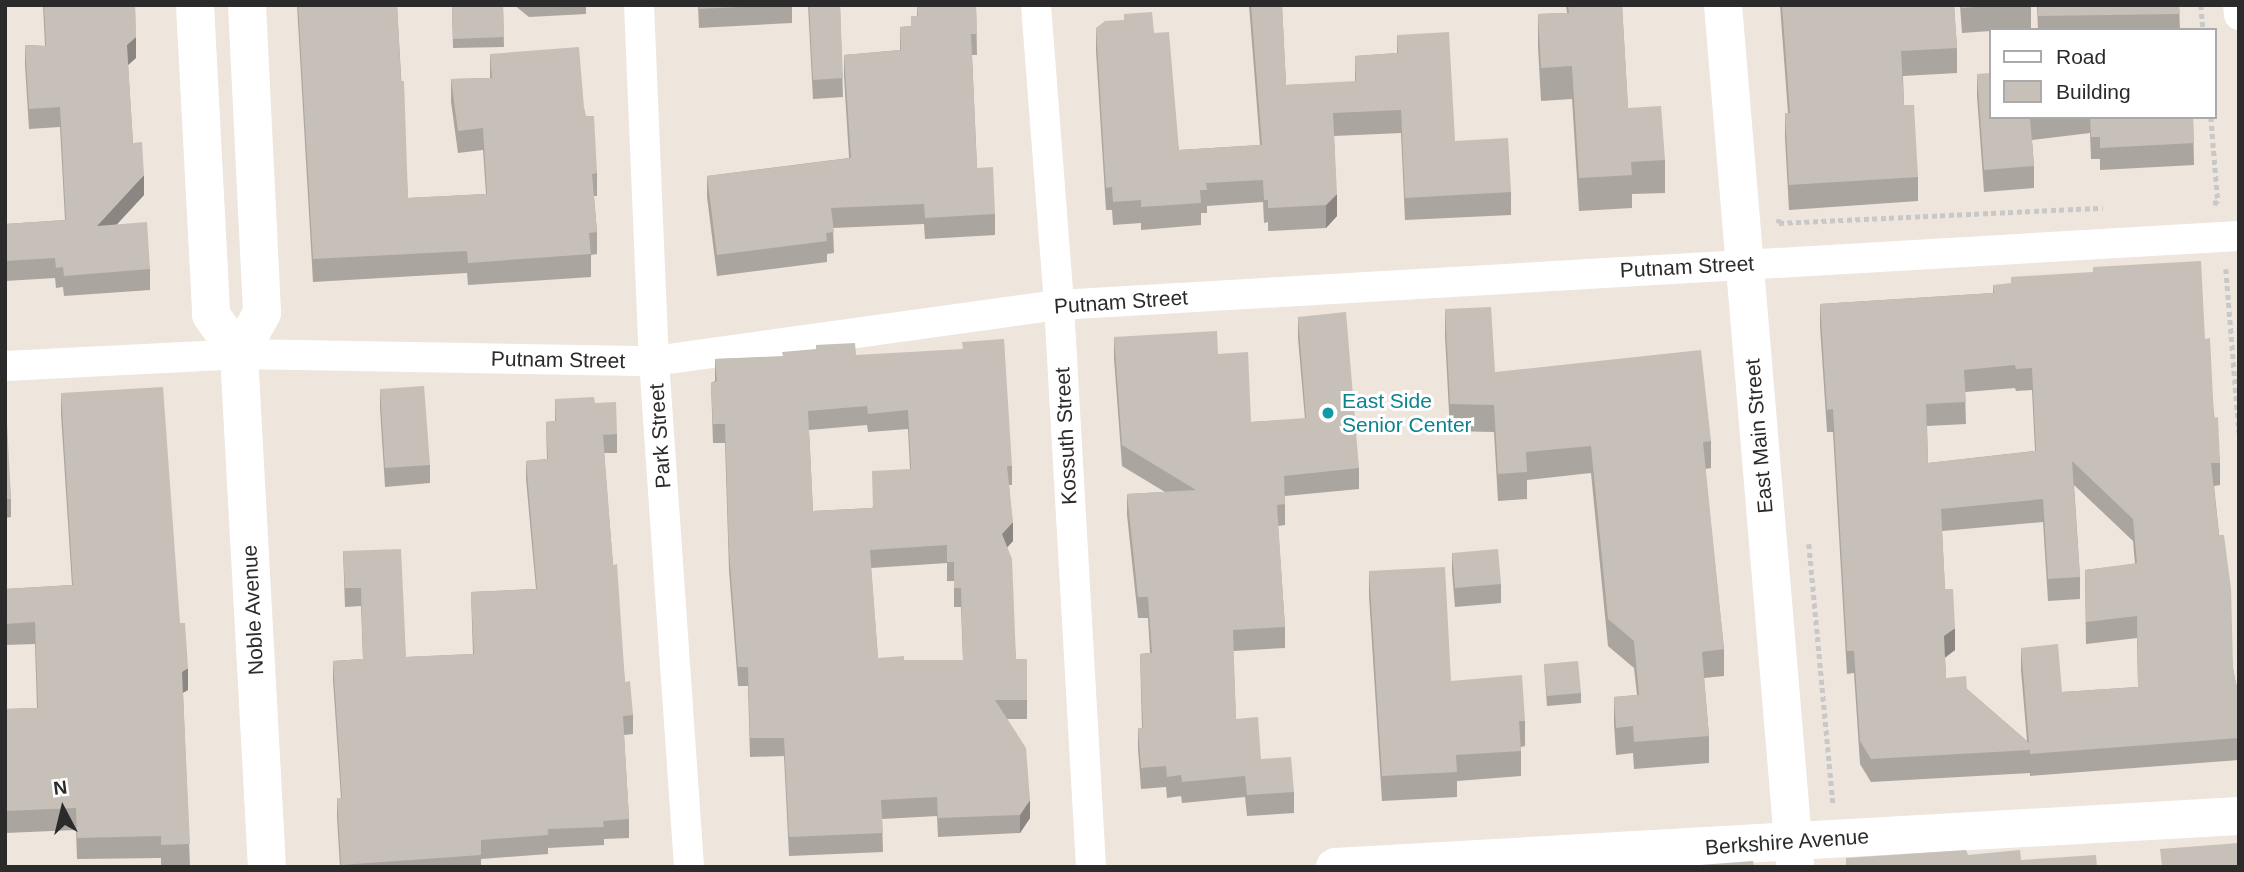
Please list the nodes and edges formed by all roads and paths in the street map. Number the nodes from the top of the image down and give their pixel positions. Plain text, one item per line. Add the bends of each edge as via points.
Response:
1 (195, 5) edge
2 (247, 5) edge
3 (639, 5) edge
4 (1036, 5) edge
5 (1723, 5) edge
6 (2201, 5) edge
7 (2238, 5) edge
8 (2239, 15) edge
9 (2203, 28) edge
10 (2211, 119) edge
11 (2204, 203) dead end
12 (2108, 208) dead end
13 (1778, 209) dead end
14 (2239, 236) edge
15 (1745, 263) junction
16 (2212, 268) dead end
17 (1059, 305) junction
18 (239, 354) junction
19 (654, 361) junction
20 (5, 366) edge
21 (2239, 432) edge
22 (1808, 542) dead end
23 (1838, 805) dead end
24 (2239, 816) edge
25 (1793, 854) edge
26 (267, 867) edge
27 (689, 867) edge
28 (1091, 867) edge
29 (1335, 867) edge

1 - 18 main road via 211,315
2 - 18 main road via 262,313
3 - 19 street, Park Street
4 - 17 street, Kossuth Street
5 - 15 main road, East Main Street
6 - 9 path
7 - 8 street
10 - 11 path via 2218,203
12 - 13 path via 1779,223
14 - 15 street, Putnam Street
15 - 17 street, Putnam Street
15 - 25 main road, East Main Street
16 - 21 path via 2226,268
17 - 19 street, Putnam Street
17 - 28 street, Kossuth Street
18 - 19 street, Putnam Street
18 - 20 street, Putnam Street
18 - 26 main road, Noble Avenue
19 - 27 street, Park Street
22 - 23 path via 1833,805
24 - 25 main road, Berkshire Avenue
25 - 29 main road, Berkshire Avenue

